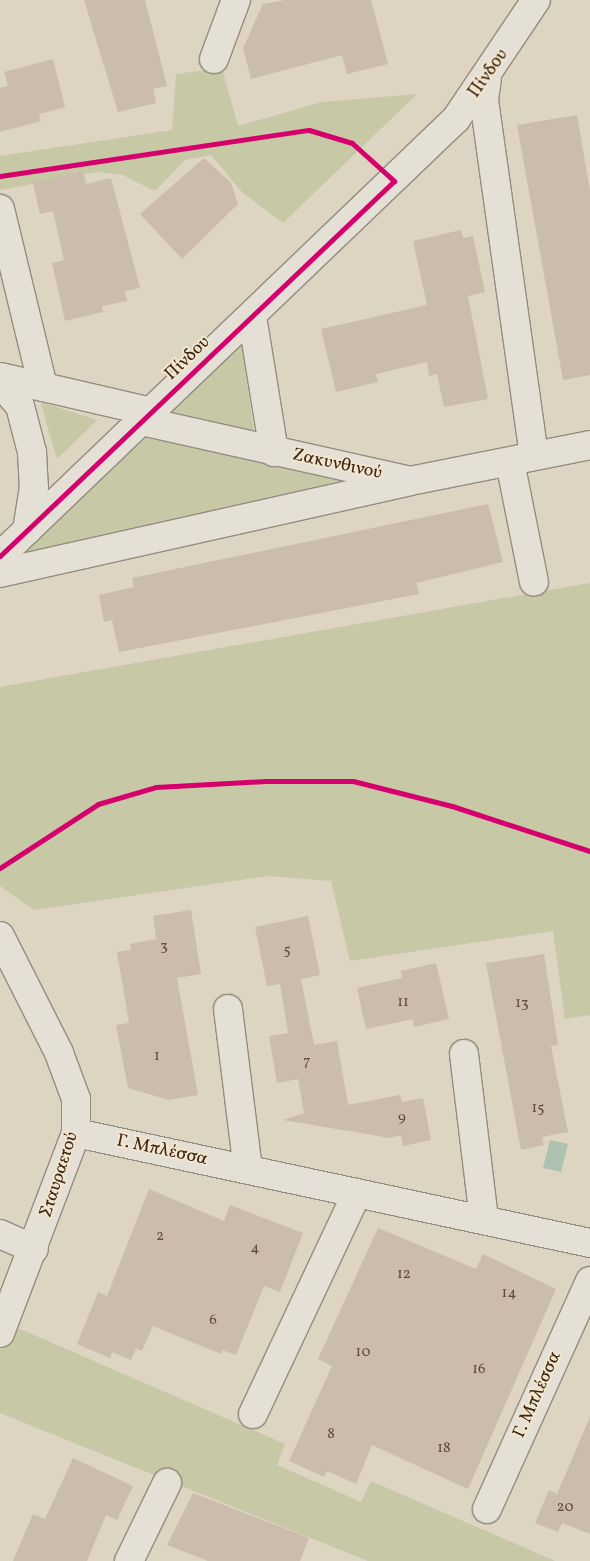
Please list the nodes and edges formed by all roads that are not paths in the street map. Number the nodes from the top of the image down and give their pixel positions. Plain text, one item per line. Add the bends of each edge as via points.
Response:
1 (236, 0) edge
2 (536, 0) edge
3 (214, 58) dead end
4 (487, 78) junction
5 (0, 209) edge
6 (252, 316) junction
7 (0, 377) edge
8 (0, 383) edge
9 (43, 387) junction
10 (147, 417) junction
11 (590, 445) edge
12 (274, 452) junction
13 (522, 459) junction
14 (410, 481) junction
15 (27, 530) junction
16 (0, 556) edge
17 (0, 573) edge
18 (534, 582) dead end
19 (0, 936) edge
20 (10, 977) edge
21 (228, 1009) dead end
22 (464, 1054) dead end
23 (76, 1133) junction
24 (248, 1169) junction
25 (357, 1193) junction
26 (484, 1220) junction
27 (0, 1234) edge
28 (590, 1243) edge
29 (34, 1249) junction
30 (590, 1281) edge
31 (0, 1332) edge
32 (252, 1414) dead end
33 (167, 1483) dead end
34 (486, 1510) dead end
35 (129, 1561) edge

1 - 3 street
2 - 4 street, Πίνδου
4 - 6 street, Πίνδου via 456,119
4 - 13 street via 484,100
5 - 9 street
6 - 10 street, Πίνδου
6 - 12 street
7 - 9 street, Ζακυνθινού
8 - 15 street via 20,406 32,452 34,487
9 - 10 street, Ζακυνθινού
10 - 12 street, Ζακυνθινού
10 - 15 street, Πίνδου
11 - 13 street, Ζακυνθινού
12 - 14 street, Ζακυνθινού
13 - 14 street, Ζακυνθινού
13 - 18 street
14 - 17 street
15 - 16 street, Πίνδου
19 - 20 street, Σταυραετού
20 - 23 street, Σταυραετού via 76,1099
21 - 24 street
22 - 26 street
23 - 24 street, Γ. Μπλέσσα
23 - 29 street, Σταυραετού
24 - 25 street, Γ. Μπλέσσα
25 - 26 street, Γ. Μπλέσσα
25 - 32 street
26 - 28 street, Γ. Μπλέσσα
27 - 29 street
29 - 31 street, Σταυραετού
30 - 34 street, Γ. Μπλέσσα
33 - 35 street

